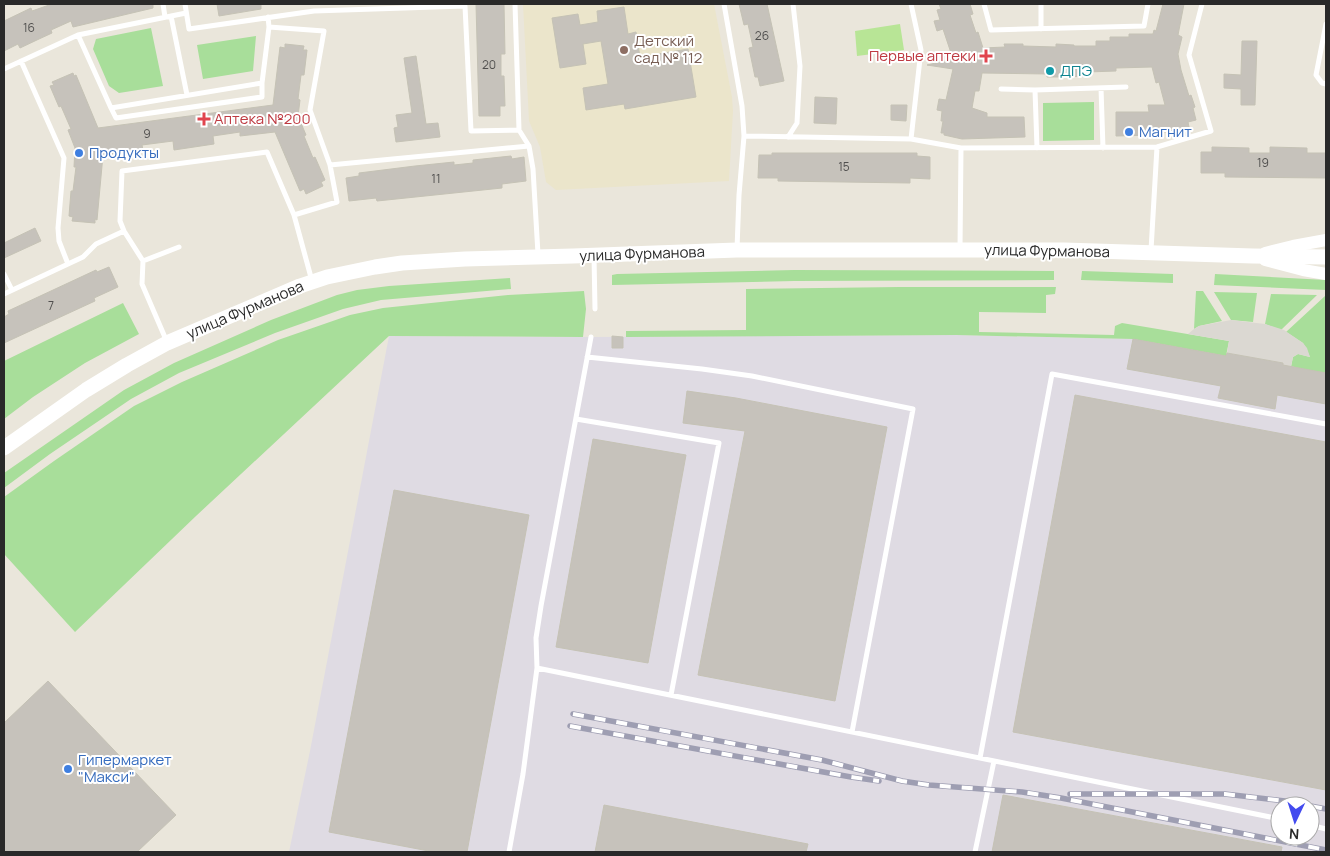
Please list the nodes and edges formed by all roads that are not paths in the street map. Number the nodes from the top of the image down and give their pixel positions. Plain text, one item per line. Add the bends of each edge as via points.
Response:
1 (163, 4) edge
2 (184, 4) edge
3 (515, 4) edge
4 (724, 4) edge
5 (793, 4) edge
6 (911, 4) edge
7 (984, 4) edge
8 (1041, 4) edge
9 (1148, 4) edge
10 (1202, 4) edge
11 (186, 13) junction
12 (168, 16) junction
13 (268, 17) junction
14 (1326, 24) edge
15 (268, 27) junction
16 (1041, 29) junction
17 (78, 35) junction
18 (21, 61) junction
19 (4, 69) edge
20 (262, 83) junction
21 (1326, 84) edge
22 (1126, 86) dead end
23 (1101, 88) junction
24 (1001, 89) dead end
25 (1035, 90) junction
26 (187, 95) junction
27 (111, 108) junction
28 (520, 130) junction
29 (744, 136) junction
30 (788, 137) junction
31 (911, 139) junction
32 (529, 146) junction
33 (1157, 147) junction
34 (961, 148) junction
35 (1037, 148) junction
36 (1103, 148) junction
37 (330, 165) junction
38 (294, 214) junction
39 (124, 231) junction
40 (1326, 240) edge
41 (179, 247) dead end
42 (738, 250) junction
43 (960, 250) junction
44 (1151, 253) junction
45 (594, 256) junction
46 (1253, 256) junction
47 (538, 257) junction
48 (1326, 257) edge
49 (144, 261) junction
50 (68, 264) junction
51 (4, 274) edge
52 (1326, 274) edge
53 (312, 281) junction
54 (12, 290) junction
55 (4, 294) edge
56 (595, 309) dead end
57 (591, 337) dead end
58 (167, 343) junction
59 (587, 357) junction
60 (576, 419) junction
61 (1326, 424) edge
62 (4, 448) edge
63 (537, 668) junction
64 (671, 695) junction
65 (852, 732) junction
66 (980, 758) junction
67 (994, 761) junction
68 (1270, 817) edge
69 (509, 852) edge
70 (975, 852) edge

1 - 12 lane
2 - 11 lane
3 - 28 lane
4 - 29 lane via 742,106
5 - 30 lane via 800,66 797,123
6 - 31 lane via 921,50
7 - 16 lane via 991,30
8 - 16 lane
9 - 16 lane via 1144,26
10 - 33 lane via 1189,55 1211,131
11 - 12 lane
11 - 13 lane via 189,29
12 - 17 lane
12 - 26 lane
13 - 15 lane
13 - 28 lane via 314,11 465,6 471,131
14 - 21 lane via 1316,75
15 - 20 lane
15 - 37 lane via 324,31 310,110
17 - 18 lane
17 - 27 lane
18 - 19 lane
18 - 50 lane via 64,158 58,241
20 - 26 lane
20 - 27 lane via 262,97 116,118
22 - 23 lane
23 - 25 lane
23 - 36 lane
24 - 25 lane
25 - 35 lane
26 - 27 lane
28 - 32 lane
29 - 30 lane
29 - 42 lane
30 - 31 lane
31 - 34 lane
32 - 37 lane
32 - 47 lane
33 - 36 lane
33 - 44 lane
34 - 35 lane
34 - 43 lane
35 - 36 lane
37 - 38 lane via 337,202
38 - 39 lane via 267,152 122,171 120,221
38 - 53 lane
39 - 49 lane
39 - 50 lane via 96,244 83,257
40 - 46 street
41 - 49 lane
42 - 43 main road, улица Фурманова
42 - 45 main road, улица Фурманова
43 - 44 main road, улица Фурманова
44 - 46 main road, улица Фурманова
45 - 47 main road, улица Фурманова
45 - 56 lane
46 - 48 main road, улица Фурманова
46 - 52 street
47 - 53 main road, улица Фурманова via 402,263
49 - 58 lane via 142,284
50 - 54 lane
51 - 54 lane
53 - 58 main road, улица Фурманова
54 - 55 lane
57 - 59 lane
58 - 62 main road, улица Фурманова via 86,390
59 - 60 lane
59 - 65 lane via 752,376 913,408
60 - 63 lane via 541,606 536,638
60 - 64 lane via 719,443
61 - 66 lane via 1052,374
63 - 64 lane
63 - 69 lane
64 - 65 lane
65 - 66 lane
66 - 67 lane
67 - 68 lane
67 - 70 lane

